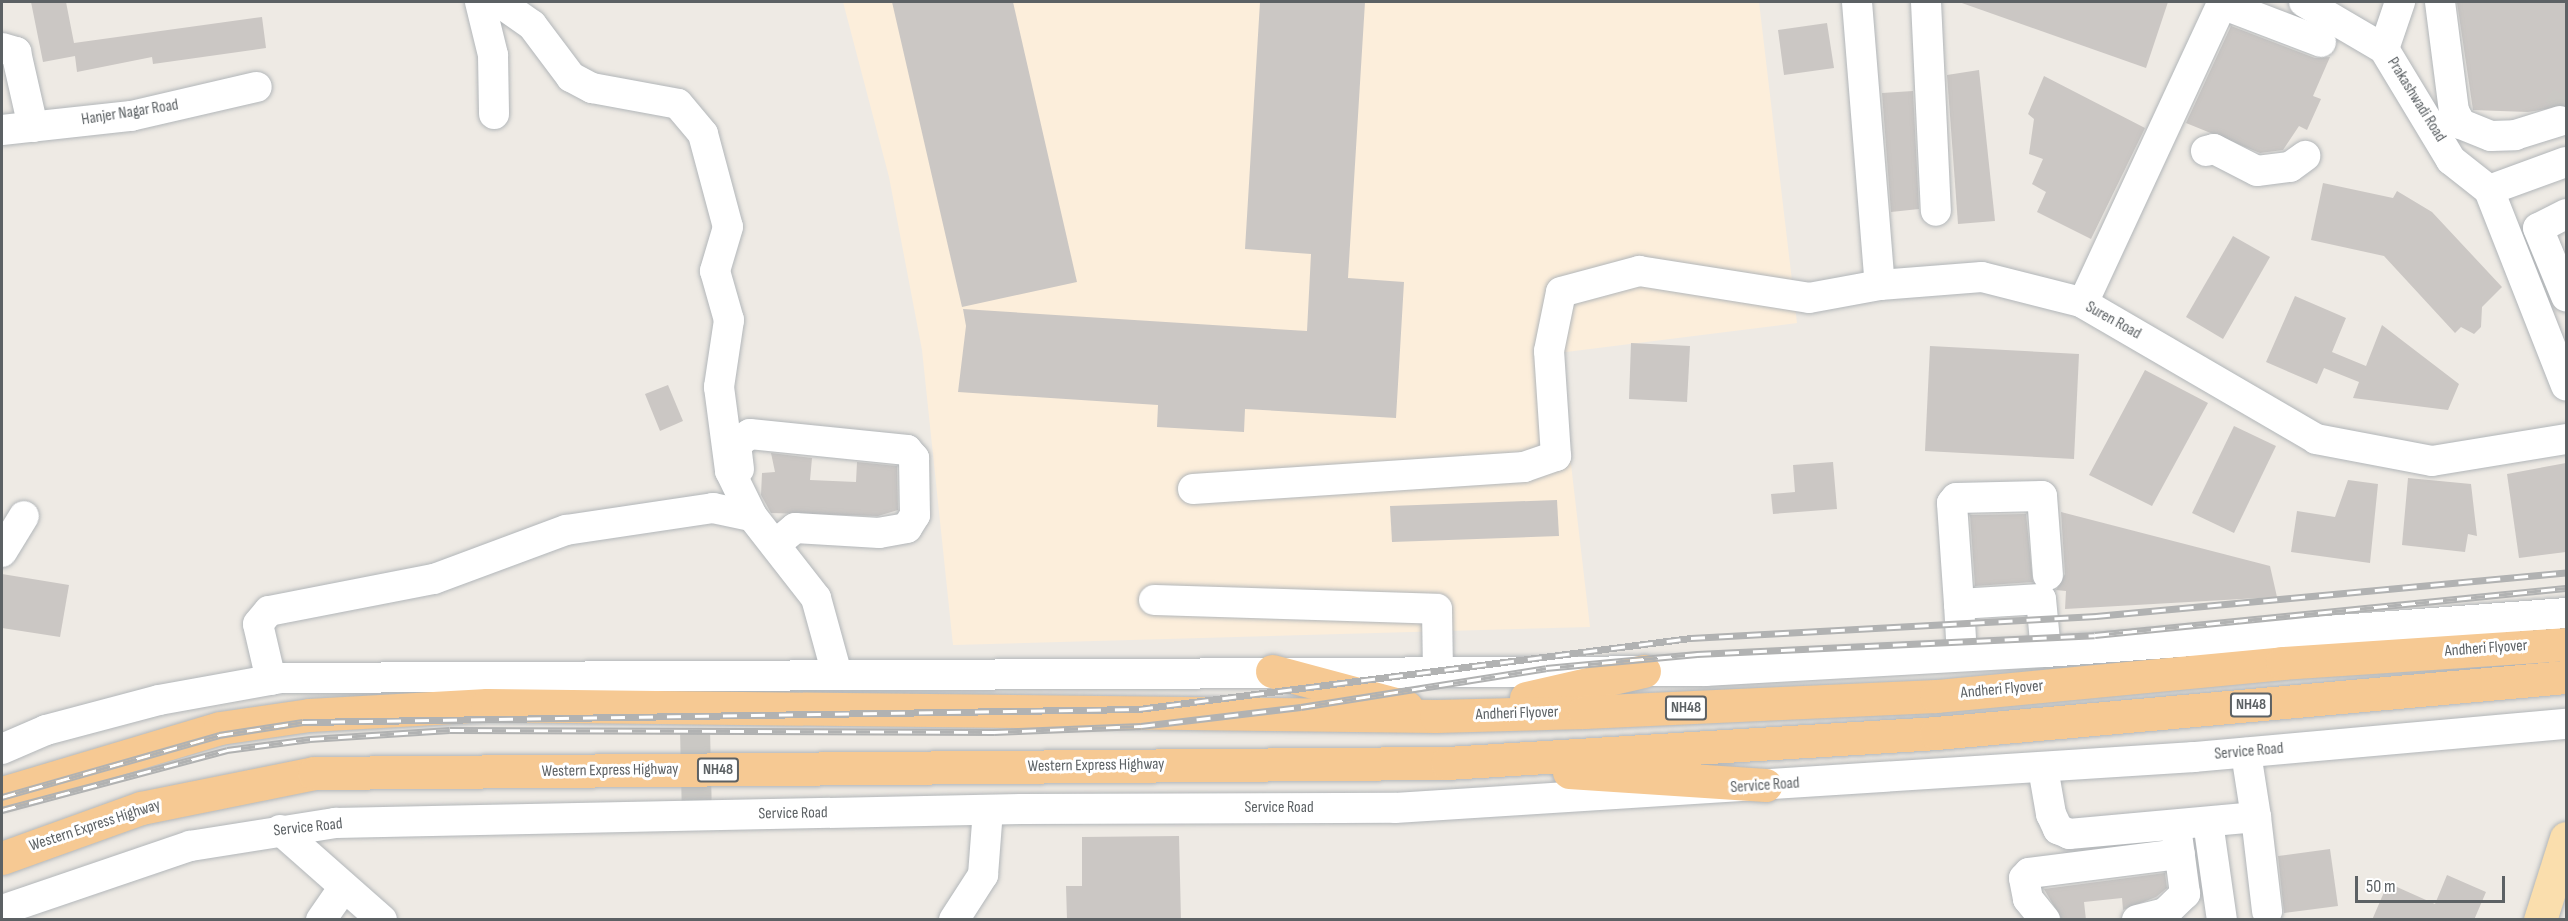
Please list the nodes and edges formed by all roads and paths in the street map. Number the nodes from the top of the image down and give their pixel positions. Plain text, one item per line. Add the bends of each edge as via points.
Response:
1 (480, 2) edge
2 (499, 2) edge
3 (1857, 2) edge
4 (1926, 2) edge
5 (2304, 2) edge
6 (2400, 2) edge
7 (2440, 2) edge
8 (2321, 42) dead end
9 (2, 48) edge
10 (2384, 49) junction
11 (257, 87) dead end
12 (494, 114) dead end
13 (33, 127) junction
14 (2, 130) edge
15 (2167, 132) junction
16 (2305, 156) dead end
17 (2566, 160) edge
18 (2489, 190) junction
19 (1936, 211) dead end
20 (2566, 214) edge
21 (2538, 228) junction
22 (2509, 242) junction
23 (1880, 285) junction
24 (2566, 296) edge
25 (2083, 303) junction
26 (2554, 319) edge
27 (2566, 385) edge
28 (2566, 439) edge
29 (1193, 489) dead end
30 (24, 516) dead end
31 (752, 516) junction
32 (782, 537) junction
33 (2, 552) edge
34 (2048, 574) dead end
35 (1154, 600) dead end
36 (1959, 604) junction
37 (2566, 613) edge
38 (2566, 644) edge
39 (2046, 652) junction
40 (1962, 656) junction
41 (1438, 670) junction
42 (1272, 671) junction
43 (1644, 671) junction
44 (837, 674) junction
45 (2566, 677) edge
46 (271, 680) junction
47 (1436, 716) junction
48 (2566, 724) edge
49 (2, 749) edge
50 (2246, 753) junction
51 (1447, 763) junction
52 (2043, 768) junction
53 (1766, 785) junction
54 (2, 793) edge
55 (988, 810) junction
56 (2256, 817) junction
57 (2208, 822) junction
58 (280, 830) junction
59 (2566, 838) edge
60 (2178, 839) junction
61 (2, 858) edge
62 (2213, 863) junction
63 (344, 887) junction
64 (2, 910) edge
65 (321, 920) edge
66 (382, 920) edge
67 (954, 920) edge
68 (2044, 920) edge
69 (2137, 920) edge
70 (2222, 920) edge
71 (2540, 920) edge

1 - 12 street via 493,55
2 - 31 street via 532,25 571,77 592,88 678,104 703,134 728,227 715,271 729,320 719,387 725,439 734,482
3 - 23 street
4 - 19 street
5 - 10 street, Prakashwadi Road
6 - 10 street
7 - 17 street via 2454,111 2462,124 2491,136 2515,135 2559,116
8 - 15 street via 2222,4
9 - 13 street via 16,52
10 - 18 street, Prakashwadi Road via 2451,160
11 - 13 street, Hanjer Nagar Road via 131,116
13 - 14 street, Hanjer Nagar Road
15 - 16 street via 2228,165 2275,171
15 - 25 street
17 - 18 street
18 - 22 street
20 - 21 street
21 - 22 street
21 - 24 street
22 - 26 street
23 - 25 street, Suren Road via 1982,277
23 - 29 street, Suren Road via 1809,298 1639,271 1561,292 1549,351 1556,456 1524,467
25 - 28 street, Suren Road via 2316,439 2432,461
26 - 27 street
30 - 33 street
31 - 32 street
31 - 46 street via 713,508 566,530 434,579 269,611 258,624
32 - 32 street via 886,533 907,528 915,515 914,458 907,450 743,435 736,444 741,489 756,514
32 - 44 street via 816,598
34 - 36 street via 2042,496 1956,498 1952,503
35 - 41 street via 1437,609
36 - 39 street via 2041,599
36 - 40 street
37 - 39 street
38 - 47 highway, Andheri Flyover / NH48 via 2282,663 1936,696
39 - 40 street
40 - 43 street
41 - 42 street
41 - 43 street
42 - 44 street
42 - 47 highway via 1340,686
43 - 47 highway
44 - 46 street
45 - 51 highway, Andheri Flyover / NH48 via 1936,733
46 - 49 street via 159,700 45,730
47 - 54 highway, NH48 via 487,705 332,713 220,728
48 - 50 street, Service Road
50 - 52 street, Service Road
50 - 56 street
51 - 53 highway
51 - 61 highway, Western Express Highway / NH48 via 314,773 141,808
52 - 53 street, Service Road
52 - 60 street via 2051,814 2064,832
53 - 55 street, Service Road via 1395,808
55 - 58 street, Service Road via 335,823
55 - 67 street via 983,875
56 - 57 street
56 - 62 street via 2261,912 2249,863
57 - 60 street
57 - 62 street
58 - 63 street
58 - 64 street, Service Road via 190,846
59 - 71 main road
60 - 68 street via 2029,873 2024,878 2028,899
60 - 69 street via 2185,894 2165,913
62 - 70 street
63 - 65 street
63 - 66 street

